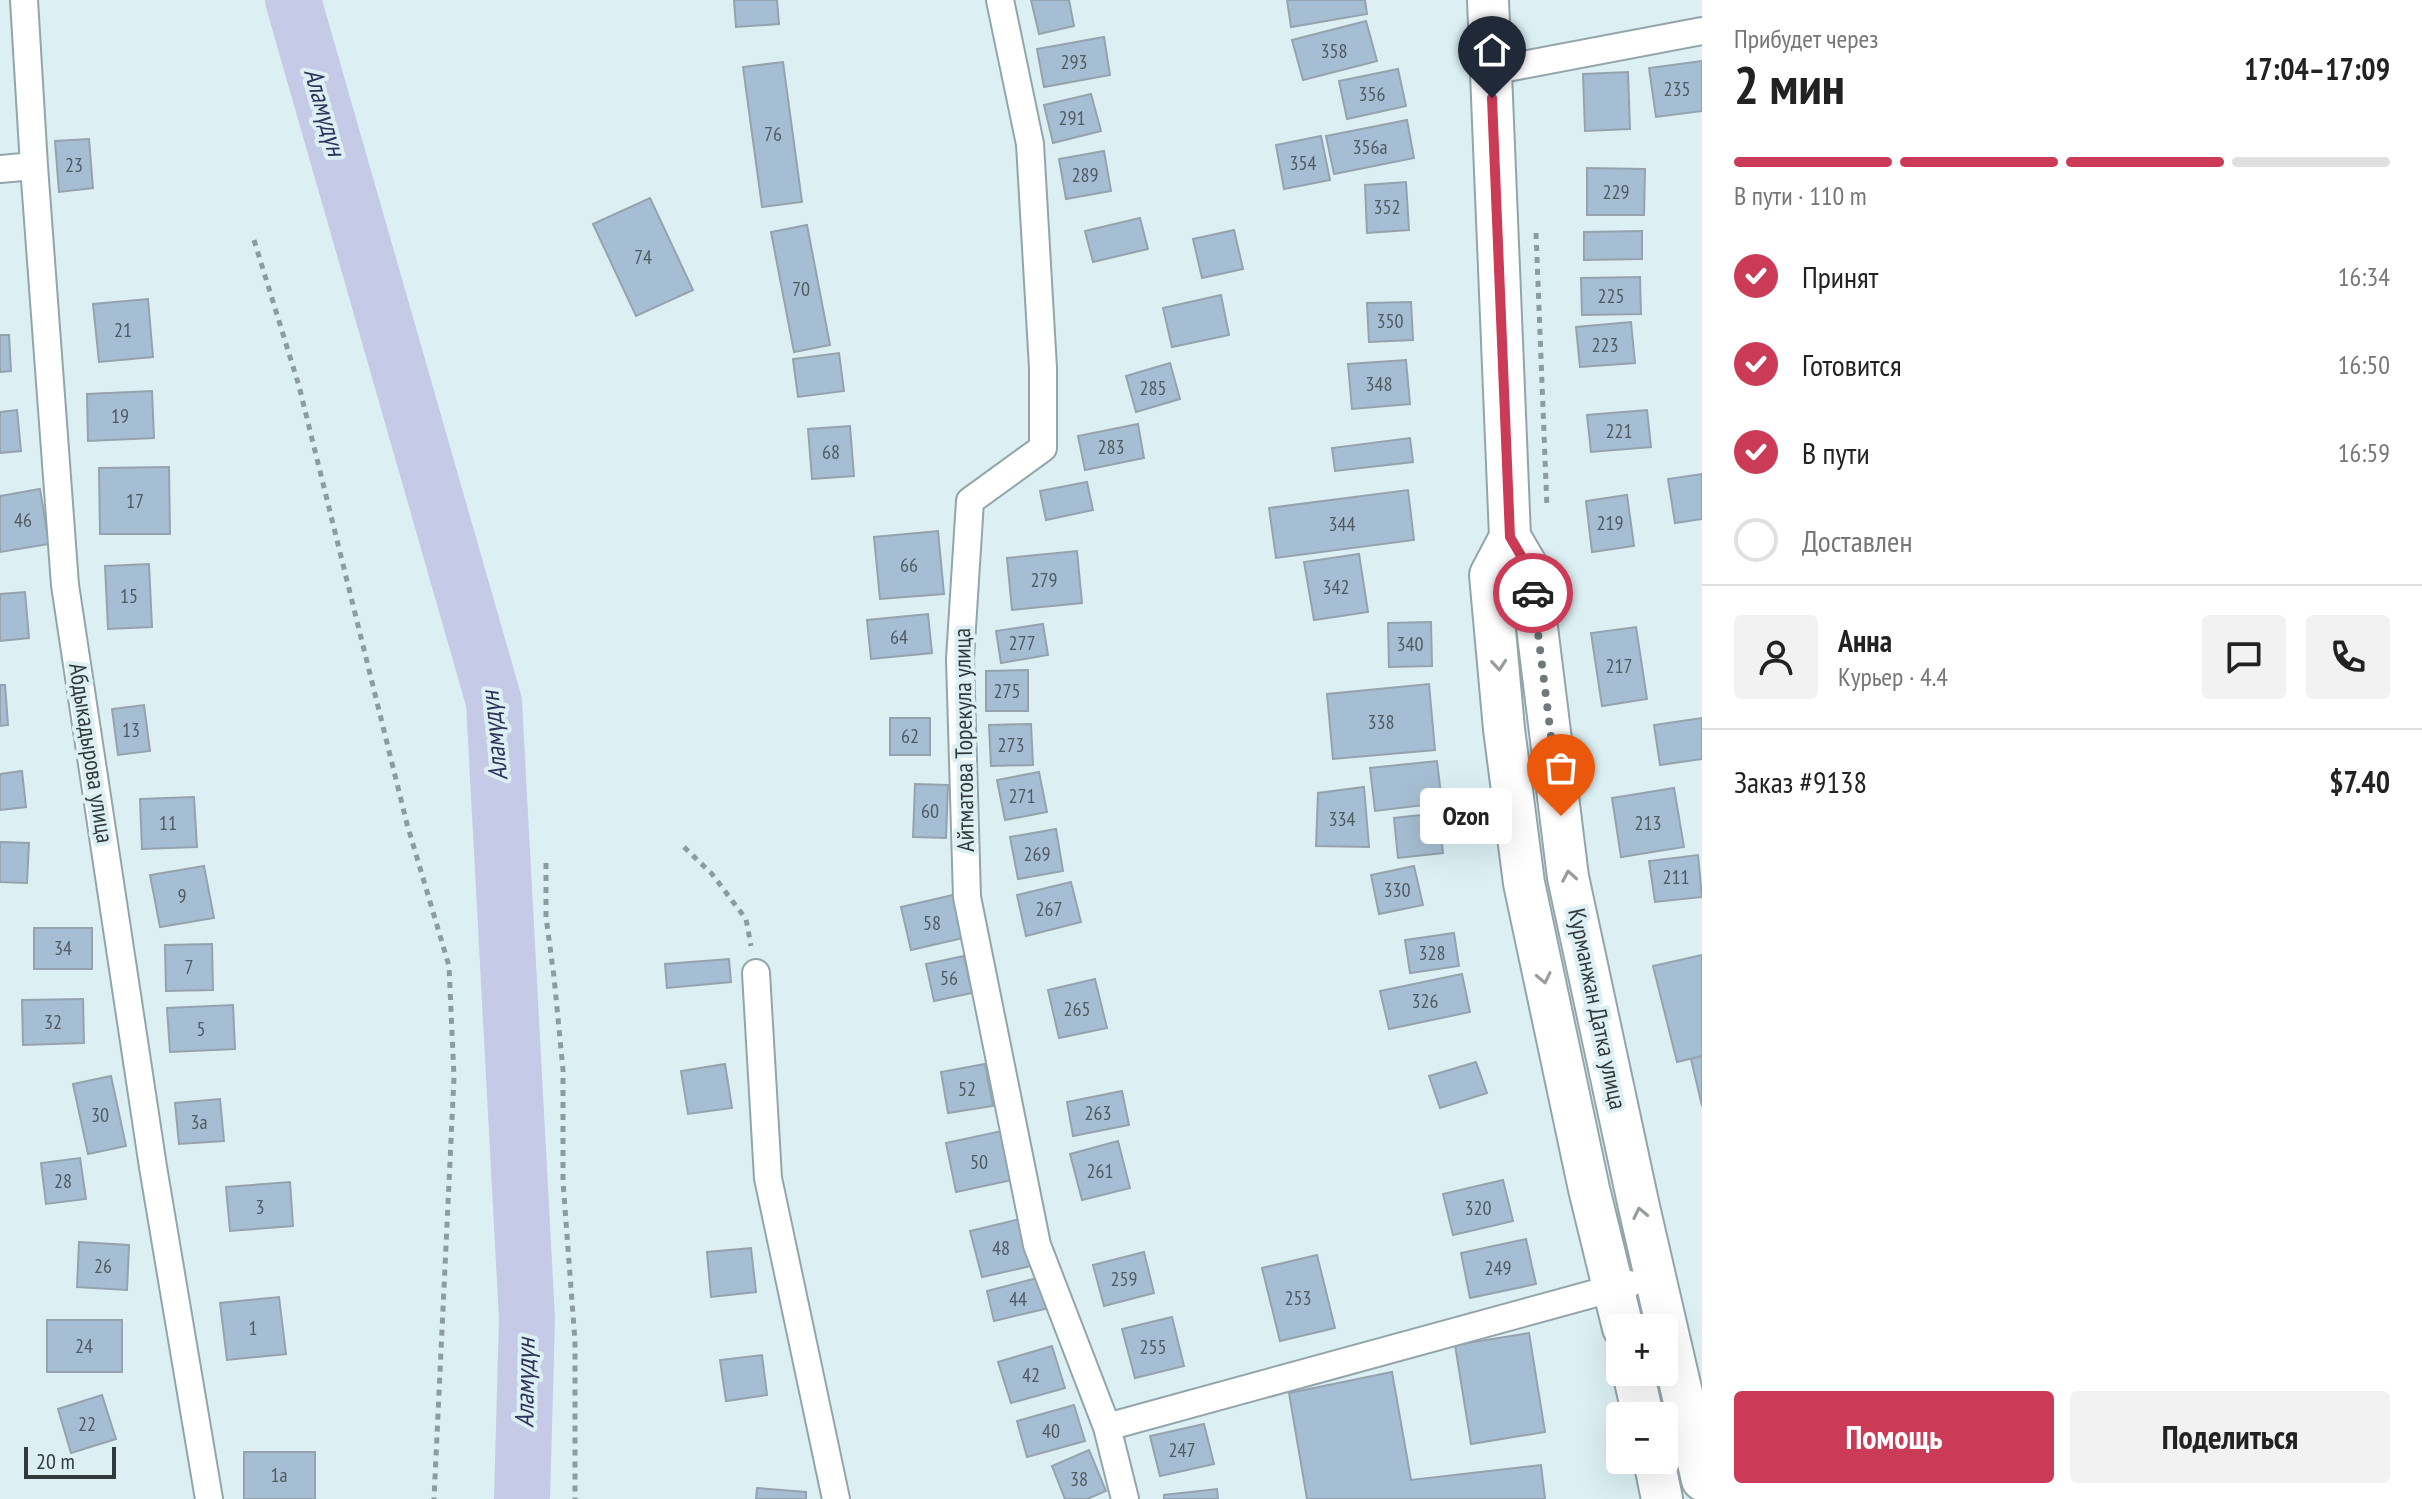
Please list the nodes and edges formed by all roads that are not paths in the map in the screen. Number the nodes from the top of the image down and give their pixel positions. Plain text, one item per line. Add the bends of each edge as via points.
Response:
1 (24, 0) edge
2 (1000, 0) edge
3 (1488, 0) edge
4 (1702, 31) edge
5 (1491, 71) junction
6 (34, 166) junction
7 (0, 169) edge
8 (1510, 537) junction
9 (756, 973) road end
10 (1655, 1278) junction
11 (1614, 1287) junction
12 (1620, 1314) edge
13 (1107, 1427) junction
14 (1657, 1474) edge
15 (1702, 1480) edge
16 (209, 1499) edge
17 (836, 1499) edge
18 (1125, 1499) edge
19 (1662, 1499) edge

1 - 6 street, Абдыкадырова улица
2 - 13 street, Айтматова Торекула улица via 1030,144 1043,448 970,501 960,659 967,897 1037,1245
3 - 5 main road, Курманжан Датка улица
4 - 5 street
5 - 8 main road, Курманжан Датка улица
6 - 7 street
6 - 16 street, Абдыкадырова улица via 65,585
10 -> 8 main road, Курманжан Датка улица via 1568,877 1530,571
8 -> 11 main road, Курманжан Датка улица via 1490,575 1524,883
9 - 17 street via 768,1178
10 - 11 street
10 - 15 main road, Курманжан Датка улица
11 - 12 main road, Курманжан Датка улица
11 - 13 street
13 - 18 street, Айтматова Торекула улица
14 - 19 main road

